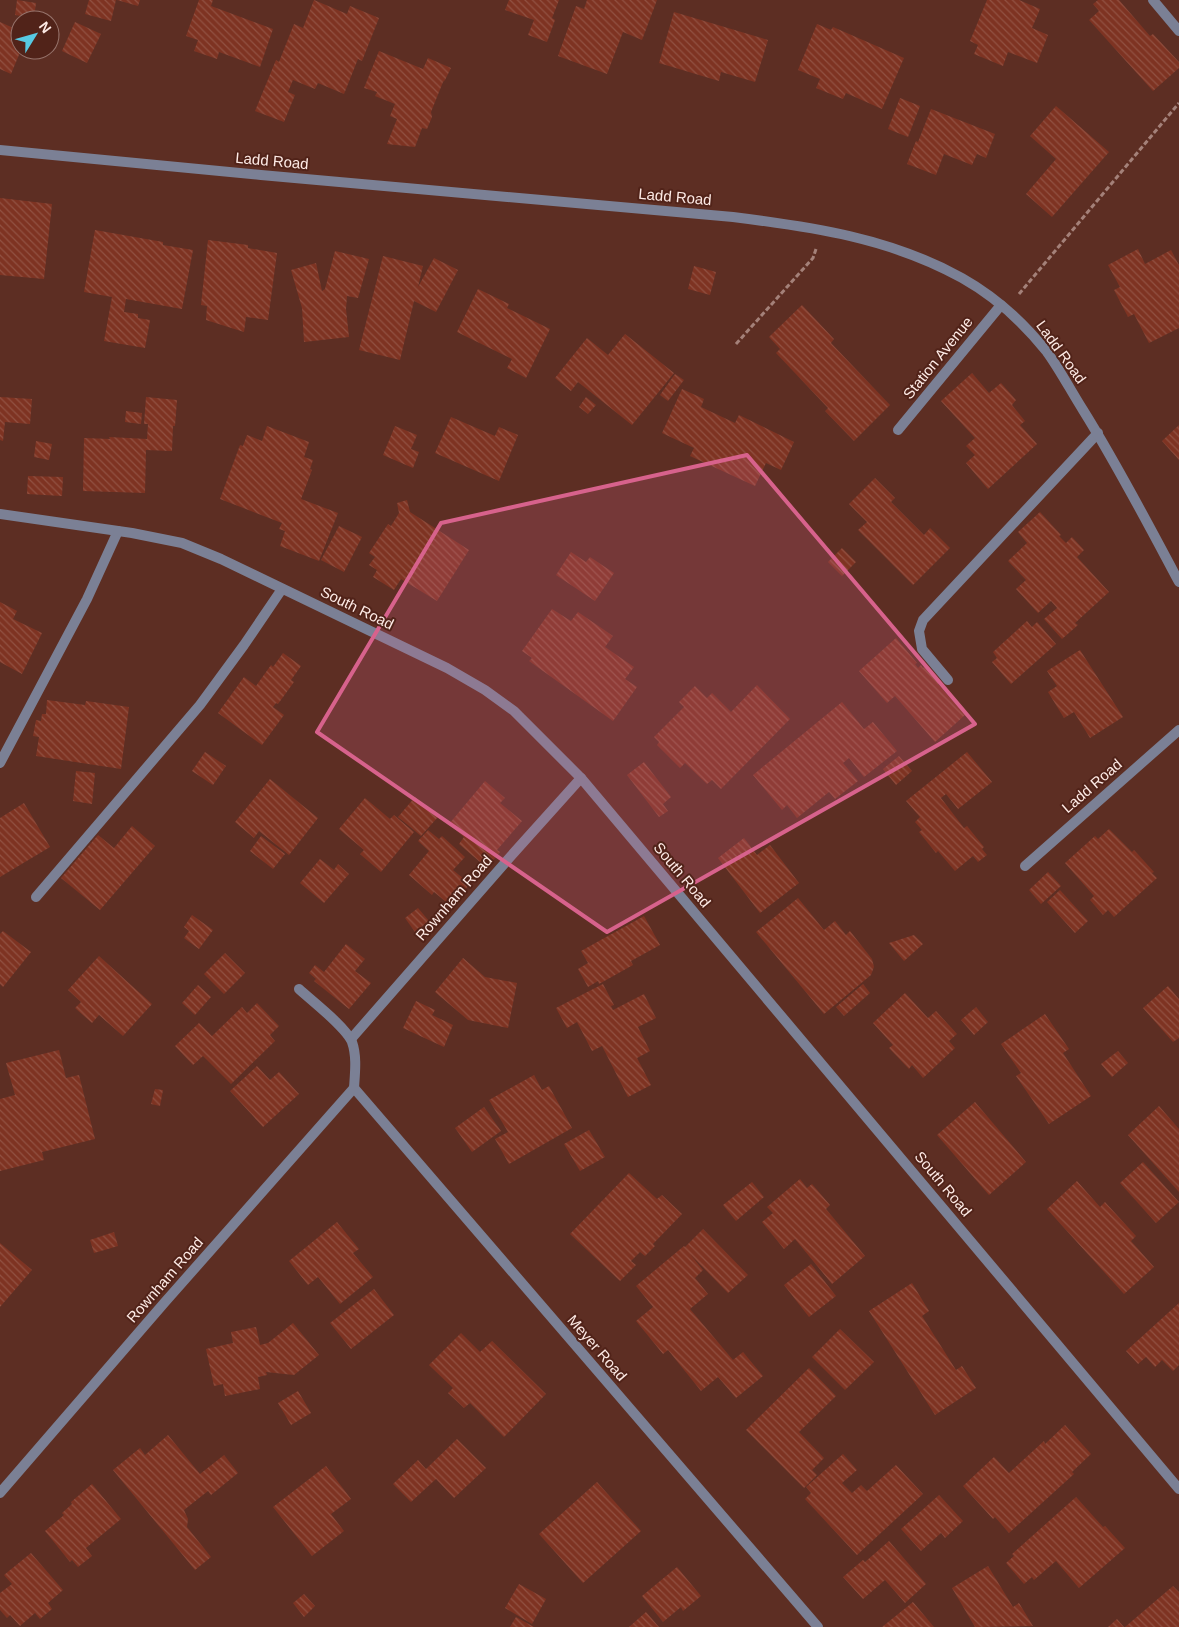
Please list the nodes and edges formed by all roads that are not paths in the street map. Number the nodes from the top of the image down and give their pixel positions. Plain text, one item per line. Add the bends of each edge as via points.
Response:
1 (1153, 0) edge
2 (1179, 31) edge
3 (0, 150) edge
4 (1004, 307) junction
5 (898, 430) dead end
6 (1098, 433) junction
7 (0, 514) edge
8 (118, 531) junction
9 (1179, 582) edge
10 (282, 589) junction
11 (948, 680) dead end
12 (1179, 730) edge
13 (0, 763) edge
14 (581, 778) junction
15 (1025, 866) dead end
16 (36, 896) dead end
17 (300, 989) dead end
18 (351, 1039) junction
19 (354, 1088) junction
20 (1179, 1490) edge
21 (0, 1493) edge
22 (818, 1627) edge

1 - 2 street
3 - 4 street, Ladd Road via 801,226 868,240 925,261 962,278
4 - 5 street, Station Avenue
4 - 6 street, Ladd Road via 1047,353
6 - 9 street, Ladd Road
6 - 11 street via 923,620 918,631 922,649
7 - 8 street, South Road
8 - 10 street, South Road via 182,543
8 - 13 street via 87,599
10 - 14 street, South Road via 447,668 485,690 514,711
10 - 16 street via 200,705
12 - 15 street, Ladd Road
14 - 18 street, Rownham Road
14 - 20 street, South Road
17 - 18 street
18 - 19 street
19 - 21 street, Rownham Road
19 - 22 street, Meyer Road

